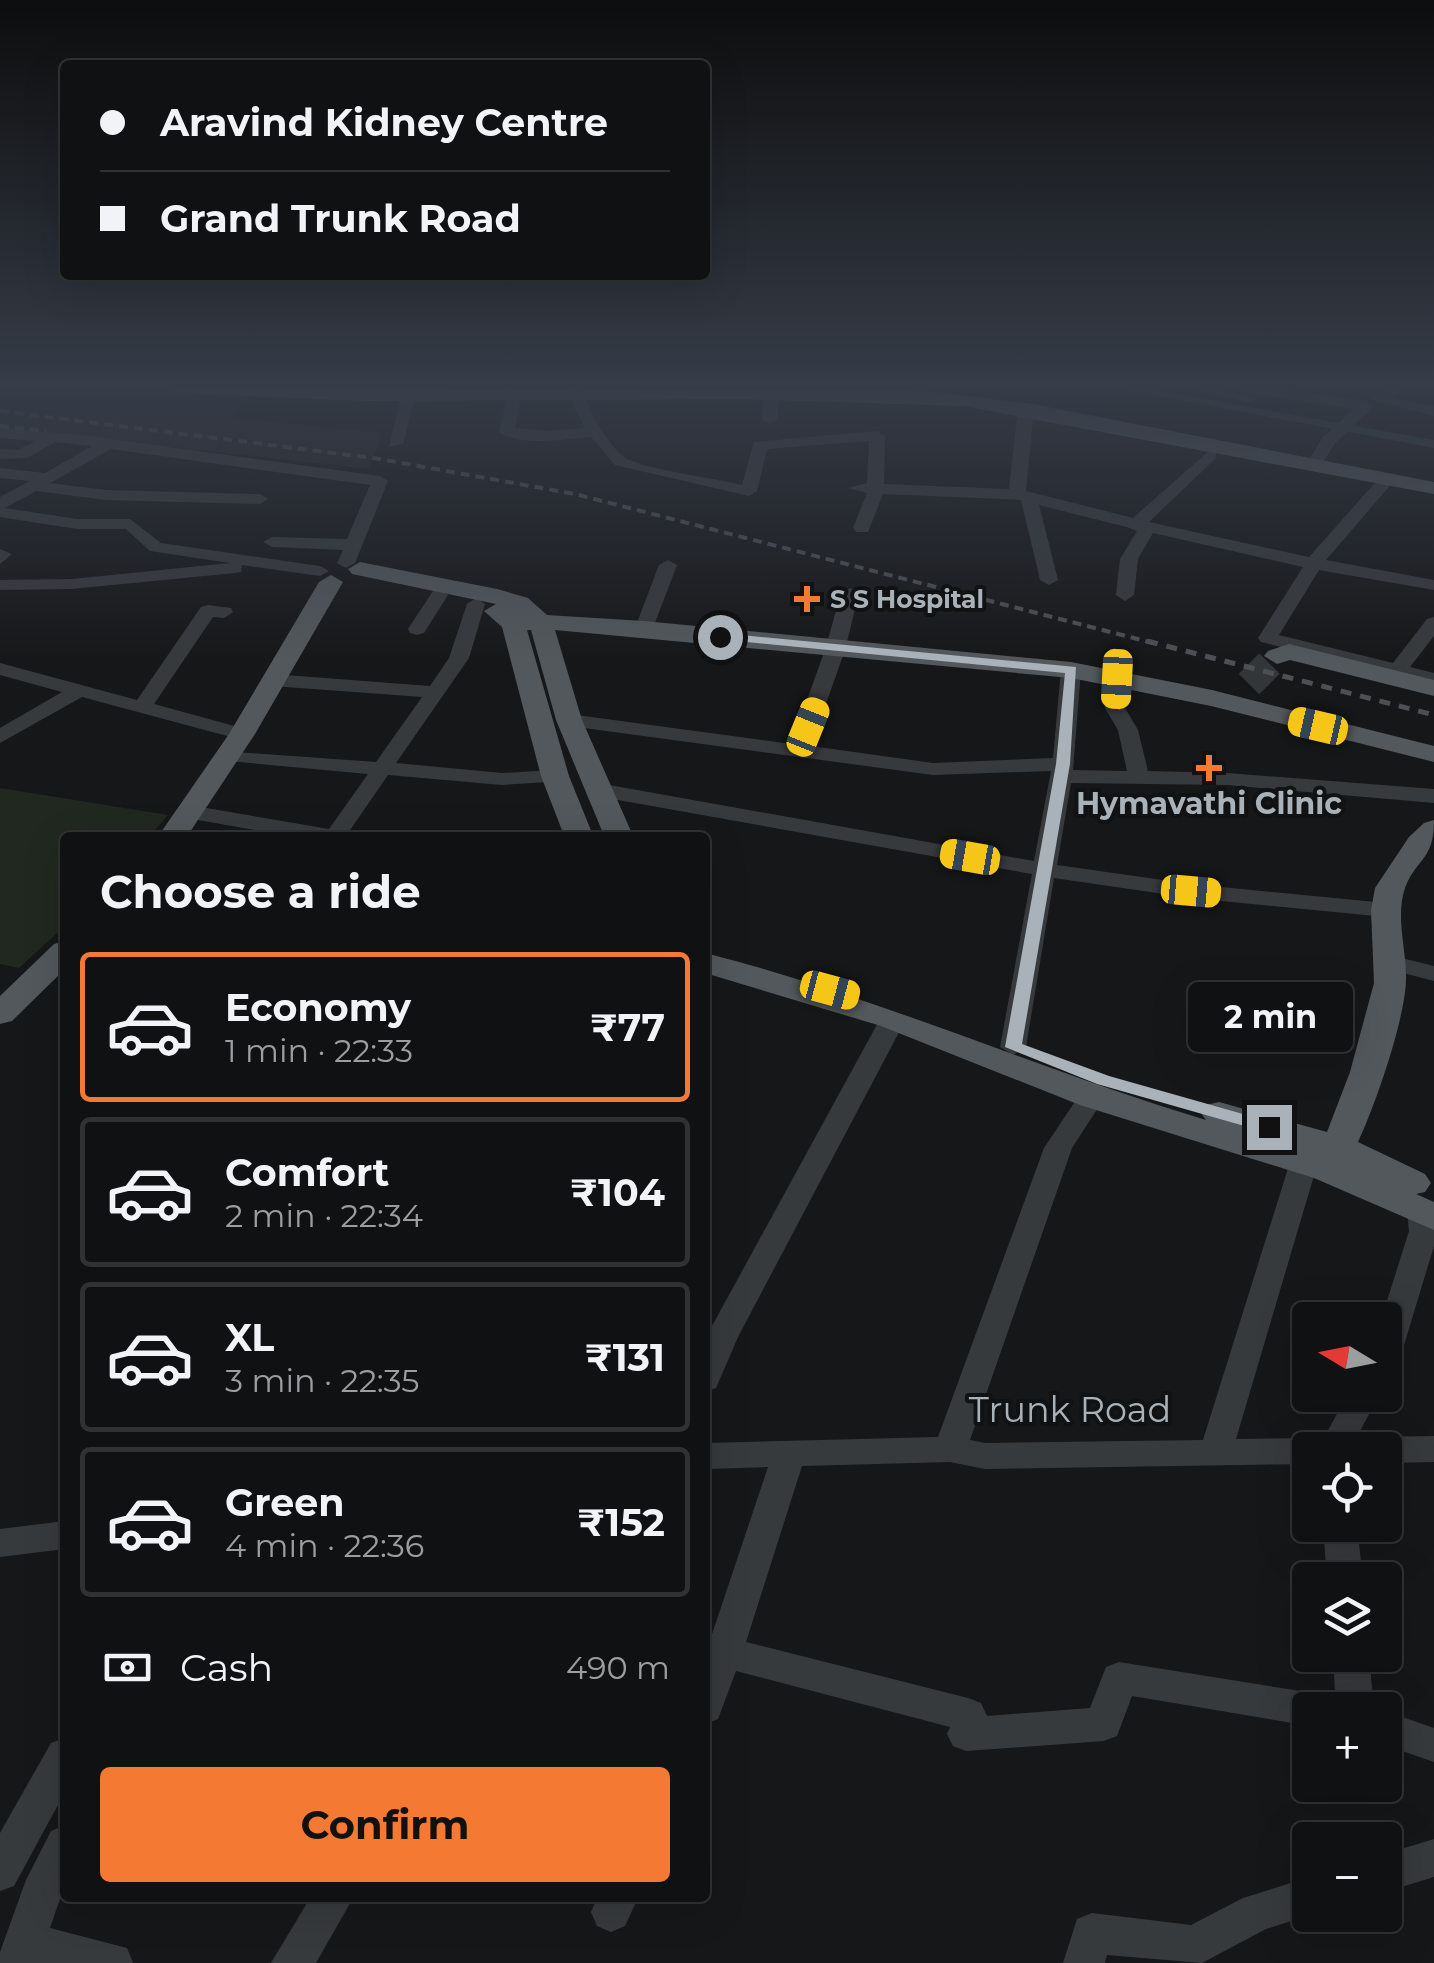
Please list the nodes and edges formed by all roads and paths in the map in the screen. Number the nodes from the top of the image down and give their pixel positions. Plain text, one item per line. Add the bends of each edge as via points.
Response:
1 (26, 479) edge
2 (48, 479) edge
3 (363, 479) edge
4 (694, 479) edge
5 (752, 479) edge
6 (866, 479) edge
7 (1024, 479) edge
8 (1182, 479) edge
9 (1387, 479) joint
10 (42, 482) junction
11 (864, 488) junction
12 (1434, 488) edge
13 (1023, 496) junction
14 (260, 499) dead end
15 (0, 504) edge
16 (0, 512) edge
17 (862, 528) dead end
18 (1141, 528) junction
19 (272, 542) dead end
20 (1314, 563) junction
21 (275, 564) junction
22 (668, 565) dead end
23 (345, 568) junction
24 (1049, 580) dead end
25 (1434, 585) edge
26 (0, 586) edge
27 (850, 594) dead end
28 (439, 595) junction
29 (1125, 596) dead end
30 (476, 604) junction
31 (224, 612) dead end
32 (526, 623) junction
33 (1434, 624) edge
34 (644, 628) junction
35 (417, 629) dead end
36 (835, 650) junction
37 (1277, 656) dead end
38 (0, 669) edge
39 (1071, 670) junction
40 (1398, 670) junction
41 (1117, 679) junction
42 (1434, 679) edge
43 (272, 680) junction
44 (1249, 684) dead end
45 (1434, 688) edge
46 (80, 690) junction
47 (436, 692) junction
48 (142, 708) junction
49 (1279, 717) junction
50 (569, 720) junction
51 (0, 737) edge
52 (235, 745) junction
53 (798, 752) junction
54 (1434, 754) edge
55 (384, 768) junction
56 (1062, 770) junction
57 (554, 776) junction
58 (1139, 778) junction
59 (598, 790) junction
60 (1434, 796) edge
61 (1434, 829) edge
62 (182, 830) edge
63 (227, 832) edge
64 (341, 832) edge
65 (577, 832) edge
66 (617, 832) edge
67 (1046, 870) junction
68 (1386, 910) junction
69 (710, 951) edge
70 (60, 955) edge
71 (1389, 962) junction
72 (710, 964) edge
73 (1434, 974) edge
74 (6, 1001) edge
75 (892, 1019) junction
76 (1013, 1047) junction
77 (1092, 1097) junction
78 (1322, 1159) junction
79 (1430, 1207) edge
80 (1402, 1302) edge
81 (710, 1367) edge
82 (950, 1448) junction
83 (1292, 1449) edge
84 (1402, 1449) edge
85 (1434, 1449) edge
86 (1216, 1450) junction
87 (710, 1456) edge
88 (788, 1456) junction
89 (60, 1536) edge
90 (0, 1543) edge
91 (726, 1653) junction
92 (710, 1695) edge
93 (1292, 1707) edge
94 (1402, 1734) edge
95 (1434, 1746) edge
96 (60, 1764) edge
97 (60, 1853) edge
98 (1434, 1858) edge
99 (1402, 1868) edge
100 (0, 1872) edge
101 (1292, 1901) edge
102 (330, 1902) edge
103 (21, 1952) edge
104 (112, 1963) edge
105 (292, 1963) edge
106 (1084, 1963) edge

1 - 10 street
2 - 10 street
3 - 23 street via 380,481
4 - 5 street via 749,491
6 - 11 street
7 - 13 street
8 - 18 street
9 - 12 main road
9 - 20 street
10 - 14 street via 106,495
10 - 15 street
11 - 13 street
11 - 17 street via 874,497
13 - 18 street
13 - 24 street
16 - 21 street via 130,524 156,546
18 - 20 street
18 - 29 street
19 - 23 street
20 - 25 street
20 - 40 street via 1268,638
21 - 23 street
21 - 26 street
22 - 34 street
23 - 28 main road
23 - 32 main road via 520,603
23 - 43 main road
27 - 36 street
28 - 30 main road
28 - 35 street
30 - 32 main road
30 - 47 street via 460,658
31 - 48 street via 208,611
32 - 34 main road
32 - 50 main road
32 - 57 main road
33 - 40 street
34 - 36 main road
36 - 39 main road
36 - 53 street
37 - 45 main road via 1290,652
38 - 46 street
39 - 41 main road
39 - 56 street
40 - 42 street
41 - 49 main road
41 - 58 street via 1115,708 1128,730
43 - 47 street
43 - 52 main road
44 - 49 main road via 1240,698
46 - 48 street
46 - 51 street
47 - 55 street
48 - 52 street
49 - 54 main road
50 - 53 street
50 - 59 main road
52 - 55 street
52 - 62 main road
53 - 56 street via 933,770
55 - 57 street via 502,779
55 - 64 street
56 - 58 street
56 - 67 street
57 - 65 main road
58 - 60 street
59 - 66 main road
59 - 67 street
61 - 68 main road via 1390,888
62 - 63 street
67 - 68 street
67 - 76 street
68 - 71 main road
69 - 76 main road
70 - 74 main road
71 - 73 street
71 - 78 main road via 1390,983 1367,1072 1349,1124
72 - 75 main road
75 - 77 main road
75 - 81 street
76 - 78 main road
77 - 78 main road
77 - 82 street via 1058,1148
78 - 79 main road
78 - 86 street
79 - 80 street
82 - 86 street, Trunk Road via 985,1456
82 - 88 street, Trunk Road
83 - 86 street, Trunk Road
84 - 85 street, Trunk Road
87 - 88 street, Trunk Road
88 - 91 street
89 - 90 street
91 - 92 street
91 - 93 street via 967,1724 1104,1724 1120,1678
94 - 95 street
96 - 100 street
97 - 103 street
98 - 99 street
101 - 106 street via 1194,1946 1092,1934
102 - 105 street
103 - 104 street

